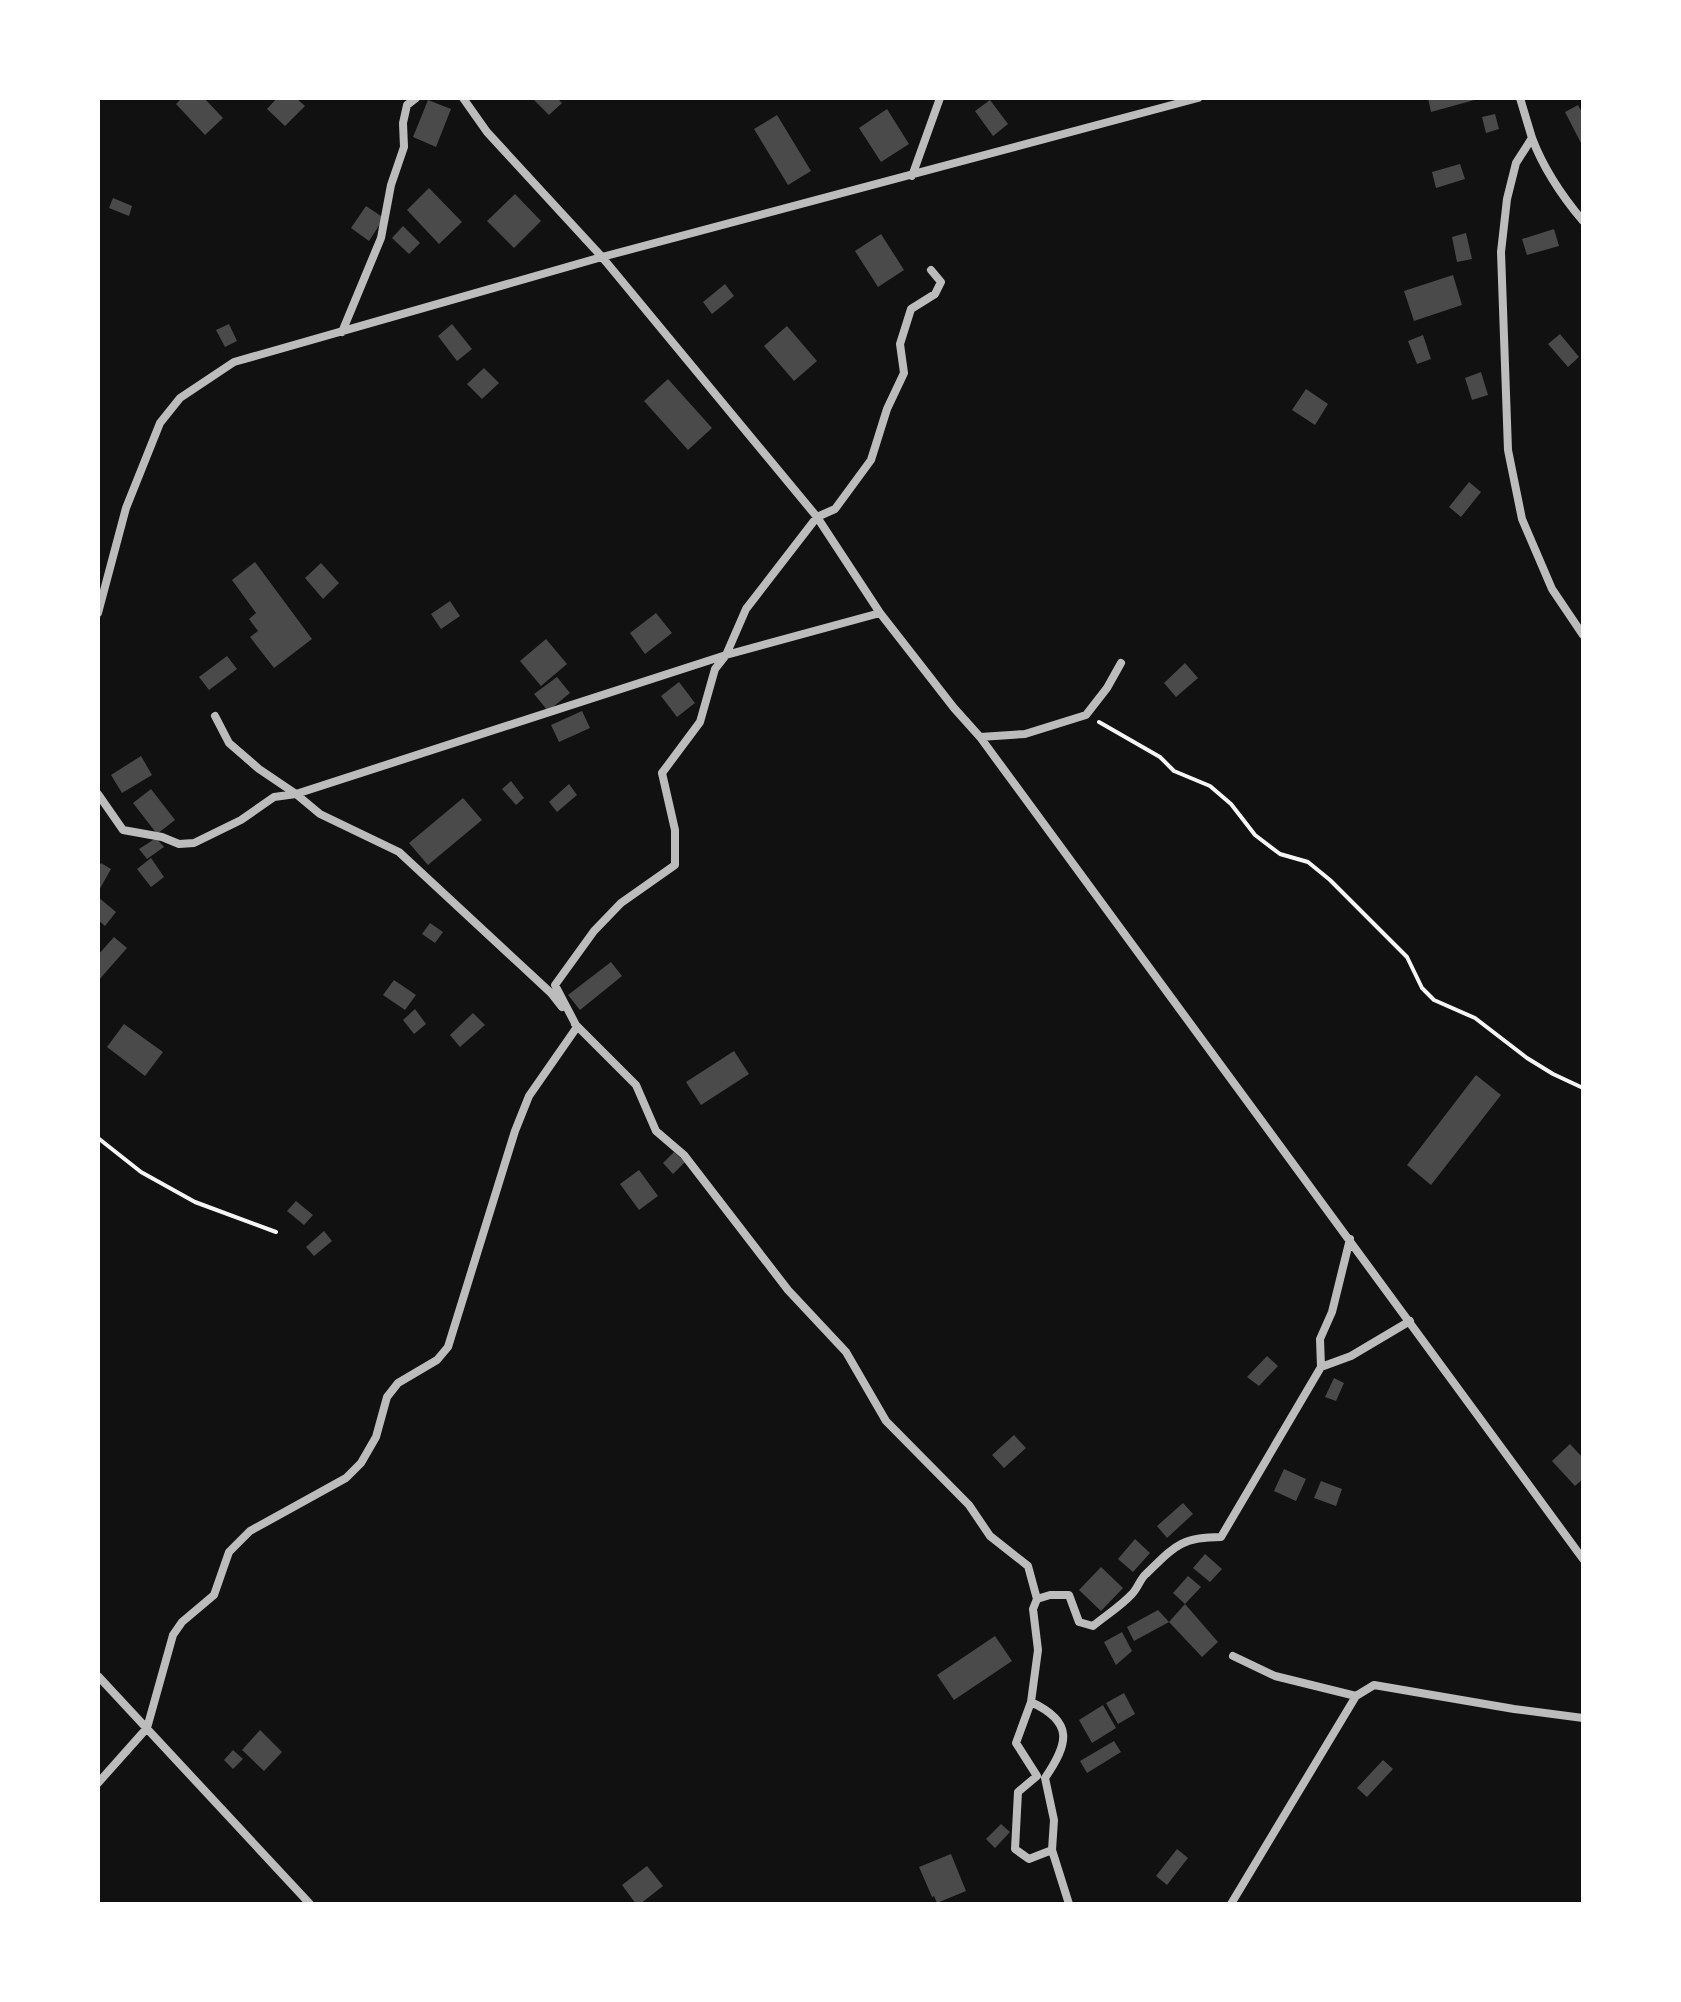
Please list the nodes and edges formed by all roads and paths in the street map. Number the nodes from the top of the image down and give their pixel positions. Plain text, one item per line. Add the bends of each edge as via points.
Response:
1 (416, 98) edge
2 (463, 98) edge
3 (940, 98) edge
4 (1198, 98) edge
5 (1520, 98) edge
6 (1532, 138) junction
7 (912, 176) junction
8 (1583, 221) edge
9 (602, 257) junction
10 (931, 270) dead end
11 (342, 332) junction
12 (835, 509) junction
13 (817, 517) junction
14 (825, 530) junction
15 (98, 613) edge
16 (880, 613) junction
17 (1583, 635) edge
18 (726, 655) junction
19 (1121, 663) dead end
20 (1086, 715) junction
21 (215, 716) dead end
22 (980, 737) junction
23 (98, 794) edge
24 (296, 794) junction
25 (577, 1027) junction
26 (1583, 1088) edge
27 (98, 1138) edge
28 (276, 1232) dead end
29 (1350, 1239) junction
30 (1410, 1321) junction
31 (1321, 1367) junction
32 (1583, 1559) edge
33 (1037, 1599) junction
34 (1233, 1656) dead end
35 (98, 1676) edge
36 (1356, 1696) junction
37 (1031, 1702) junction
38 (1583, 1718) edge
39 (147, 1728) junction
40 (1041, 1777) junction
41 (98, 1783) edge
42 (1052, 1850) junction
43 (310, 1904) edge
44 (1069, 1904) edge
45 (1231, 1904) edge

1 - 11 street via 407,105 404,147 381,238
2 - 9 street via 487,132
3 - 7 street
4 - 7 street
5 - 6 street
6 - 8 street via 1543,165
6 - 17 street via 1516,163 1501,252 1508,450 1522,519 1552,589
7 - 9 street
9 - 11 street
9 - 13 street
10 - 12 street via 941,282 935,294 911,309 900,344 904,373 871,460
11 - 15 street via 234,362 180,398 160,423 143,460
12 - 13 street
12 - 14 street
13 - 14 street
13 - 18 street via 746,609
14 - 16 street
16 - 18 street
16 - 22 street
18 - 24 street
18 - 25 street via 715,669 700,722 662,773 675,830 675,865 621,903 555,985
19 - 20 street
20 - 22 street via 1025,734
20 - 26 path via 1160,757 1174,771 1210,786 1255,835 1280,854 1308,862 1407,957 1434,1000 1475,1018 1527,1058
21 - 24 street via 229,743
22 - 29 street
23 - 24 street via 123,830 179,844 194,843 241,820 274,797
24 - 25 street via 320,814 399,852 551,993
25 - 33 street via 636,1085 656,1131 684,1155 788,1290 846,1352 886,1421 969,1505 990,1536 1028,1566
25 - 39 street via 529,1096 448,1347 387,1397 376,1437 346,1478 250,1531 229,1552 214,1595 173,1635
27 - 28 path via 141,1172 195,1202
29 - 30 street
29 - 31 street via 1320,1339
30 - 31 street via 1351,1356
30 - 32 street
31 - 33 street via 1221,1537 1176,1544 1133,1593 1093,1626 1079,1622 1069,1595
33 - 37 street
34 - 36 street via 1275,1676
35 - 39 street
36 - 38 street via 1374,1685
36 - 45 street
37 - 40 street via 1016,1743
37 - 40 street via 1052,1712 1062,1731 1062,1753
39 - 41 street
39 - 43 street
40 - 42 street via 1054,1820
40 - 42 street via 1018,1792 1015,1849 1029,1859
42 - 44 street

